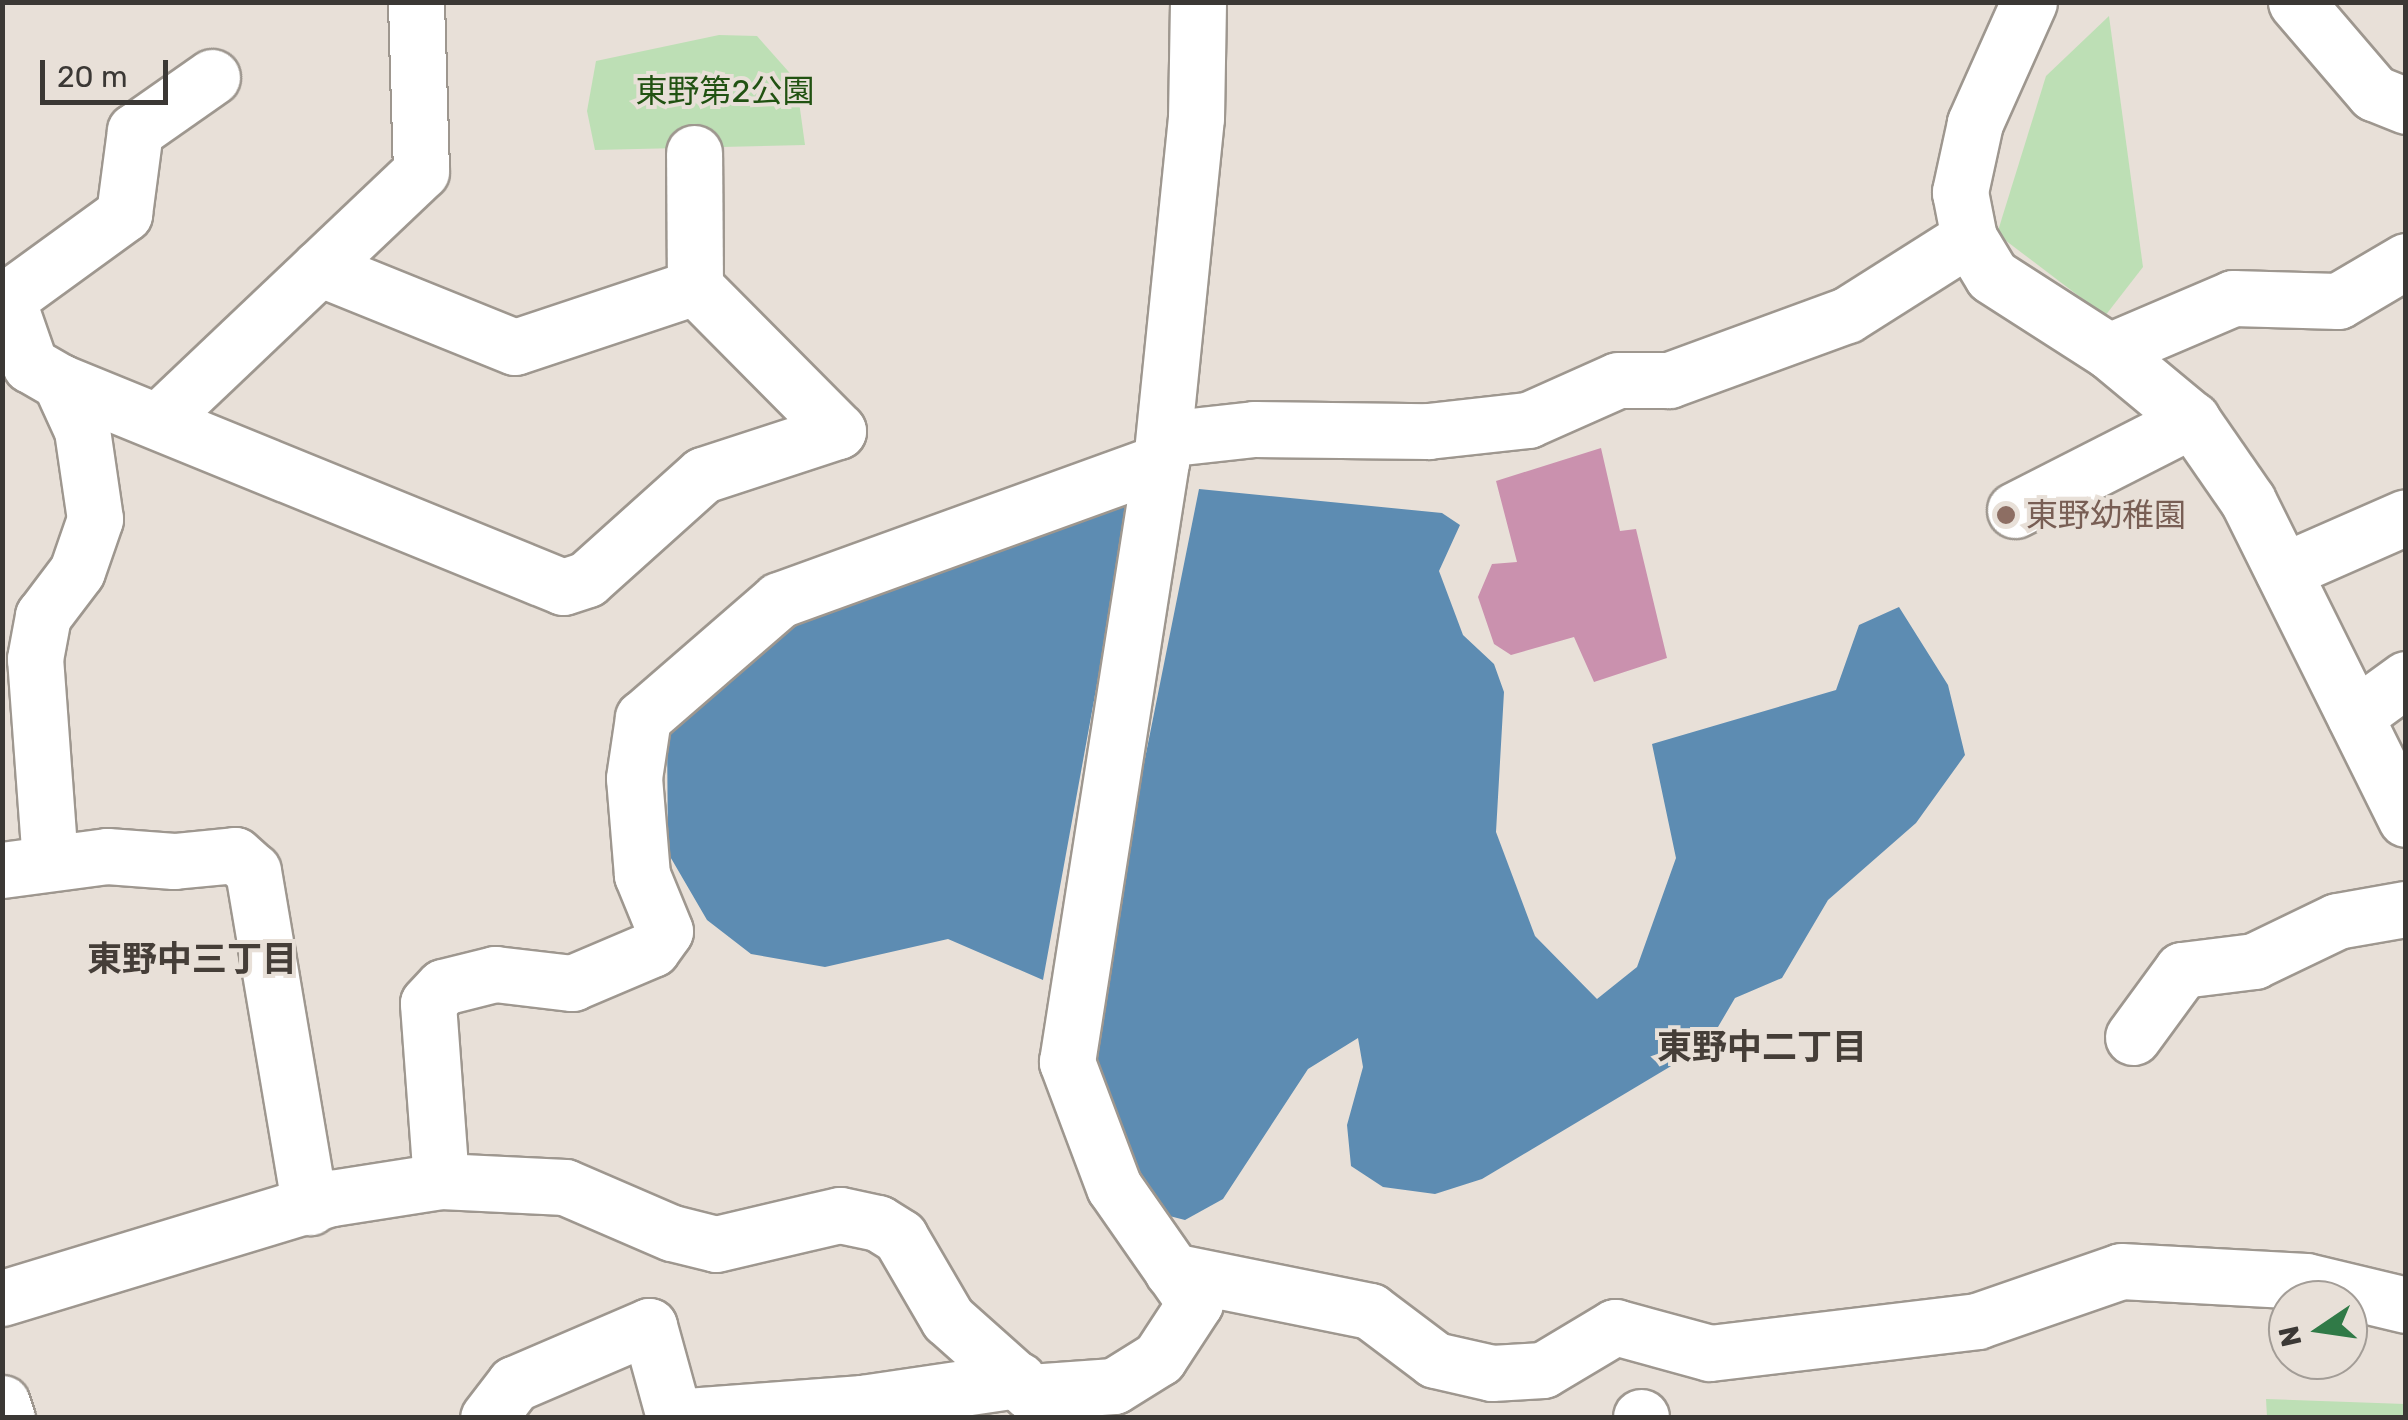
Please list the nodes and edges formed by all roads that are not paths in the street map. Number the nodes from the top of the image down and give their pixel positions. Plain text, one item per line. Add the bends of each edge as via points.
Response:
1 (416, 2) edge
2 (1198, 2) edge
3 (2030, 2) edge
4 (2296, 2) edge
5 (212, 77) dead end
6 (2406, 106) edge
7 (694, 152) dead end
8 (1969, 238) junction
9 (2406, 261) edge
10 (319, 268) junction
11 (695, 287) junction
12 (2109, 351) junction
13 (60, 382) junction
14 (159, 420) junction
15 (2192, 420) junction
16 (1162, 450) junction
17 (2015, 510) dead end
18 (2406, 517) edge
19 (2283, 571) junction
20 (2406, 679) edge
21 (2355, 716) junction
22 (2400, 796) edge
23 (26, 866) edge
24 (2406, 909) edge
25 (2133, 1037) dead end
26 (441, 1181) junction
27 (310, 1206) junction
28 (1172, 1271) junction
29 (2, 1298) edge
30 (2406, 1305) edge
31 (1027, 1396) edge
32 (2, 1403) edge
33 (7, 1418) edge
34 (488, 1418) edge

1 - 10 street via 421,171
2 - 16 street via 1196,118
3 - 8 street via 1975,124 1960,192
4 - 6 street via 2374,93
5 - 13 street via 135,131 124,214 7,299 30,365
7 - 11 street
8 - 12 street via 1992,276
8 - 16 street via 1847,316 1669,380 1618,380 1528,420 1428,431 1254,429
9 - 12 street via 2338,300 2232,298
10 - 11 street via 515,347
10 - 14 street
11 - 14 street via 838,431 703,474 587,579 563,587
12 - 15 street
13 - 14 street
13 - 23 street via 82,430 94,520 77,571 42,616 34,659
15 - 17 street
15 - 19 street via 2248,501
16 - 26 street via 779,600 643,718 634,778 642,874 665,931 652,949 572,983 495,974 443,987 428,1003
16 - 28 street via 1067,1062 1114,1187
18 - 19 street
19 - 21 street
20 - 21 street
21 - 22 street
23 - 27 street via 235,855 253,871
24 - 25 street via 2338,920 2238,984 2182,970
26 - 27 street
26 - 31 street via 565,1186 672,1234 716,1244 840,1215 878,1224 900,1237 948,1319
27 - 29 street
28 - 30 street via 1370,1312 1435,1360 1492,1373 1543,1370 1614,1327 1710,1353 1976,1321 2121,1270 2306,1281
28 - 31 street via 1194,1303 1159,1358 1114,1386
31 - 34 street via 674,1417 649,1326 514,1384
32 - 33 street

